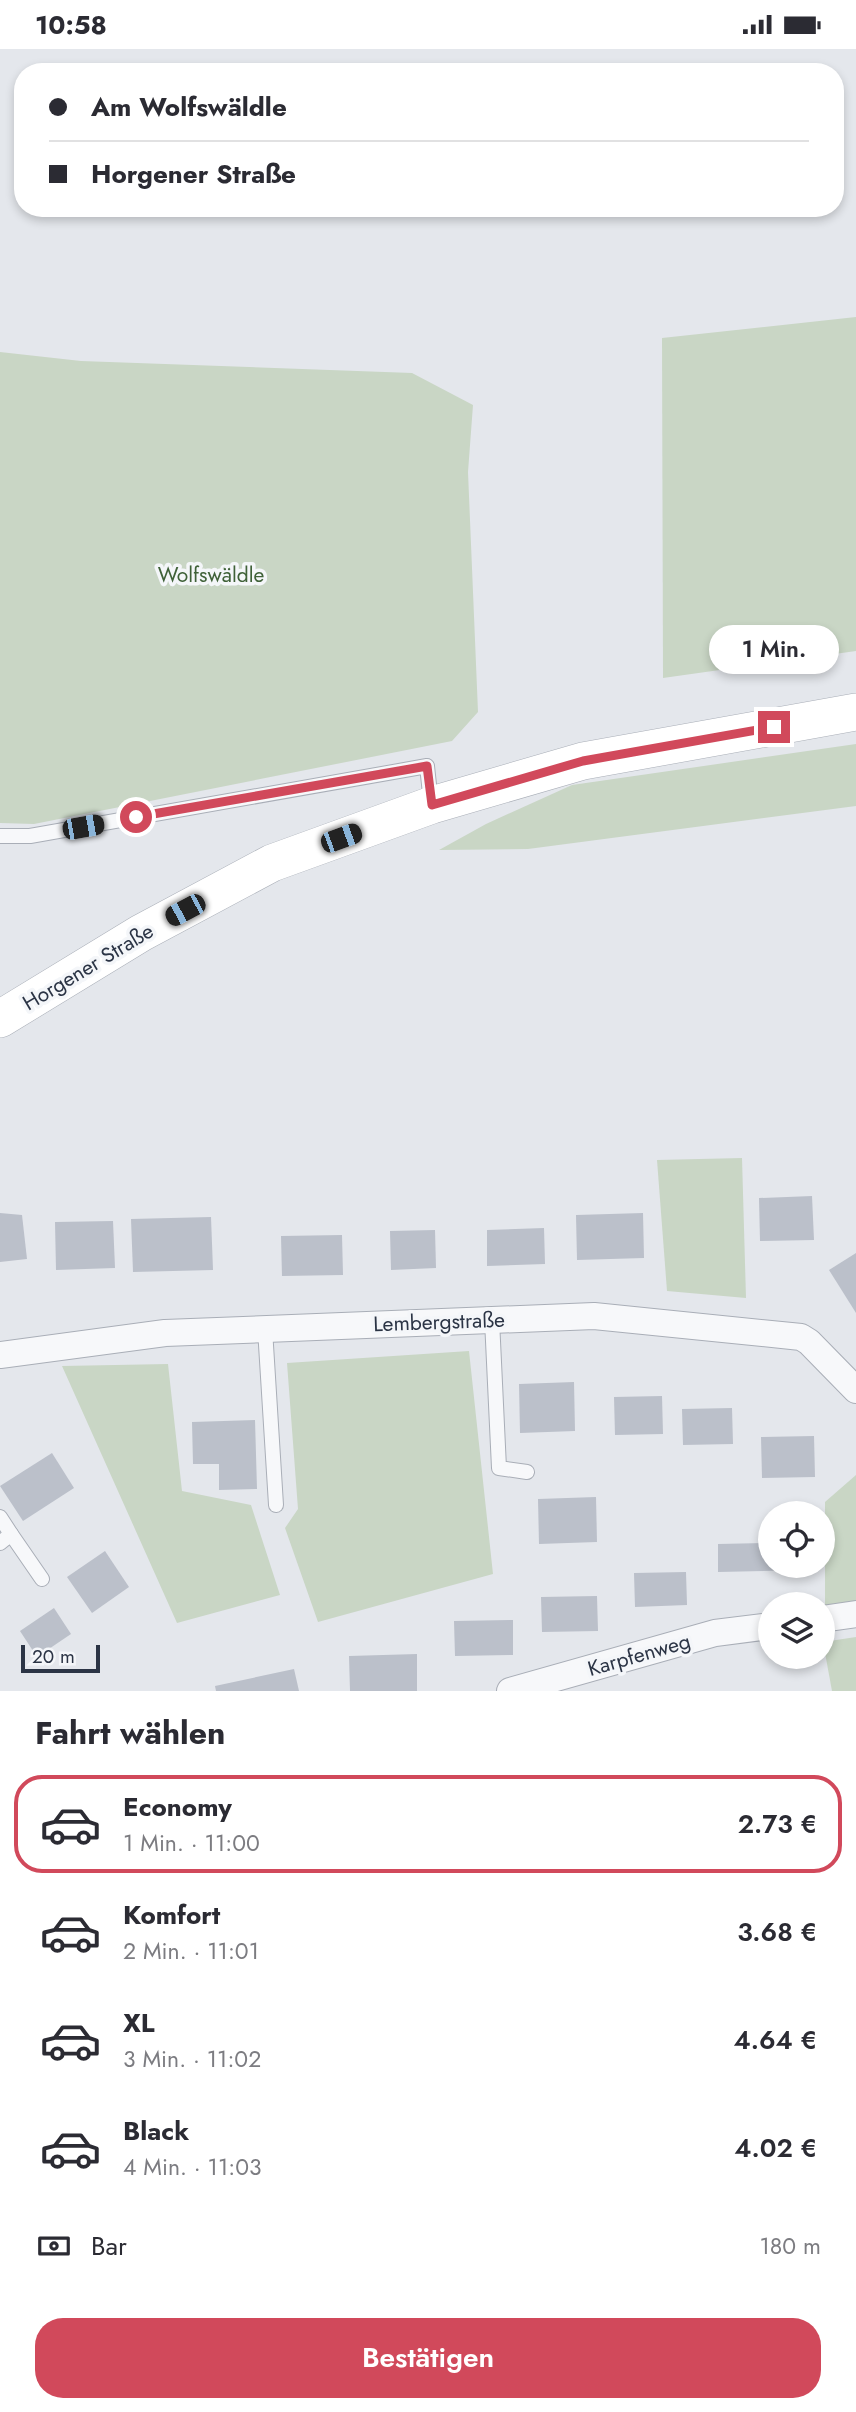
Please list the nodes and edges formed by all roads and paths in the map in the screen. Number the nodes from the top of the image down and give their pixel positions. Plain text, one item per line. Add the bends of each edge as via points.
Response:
1 (856, 712) edge
2 (432, 805) junction
3 (0, 836) edge
4 (0, 1019) edge
5 (492, 1320) junction
6 (265, 1329) junction
7 (0, 1355) edge
8 (856, 1390) edge
9 (527, 1472) dead end
10 (276, 1505) dead end
11 (0, 1517) edge
12 (6, 1538) edge
13 (42, 1579) dead end
14 (856, 1614) edge
15 (835, 1617) edge
16 (758, 1628) edge
17 (510, 1691) edge

1 - 2 street, Horgener Straße via 583,761
2 - 3 lane via 427,766 30,836
2 - 4 street, Horgener Straße via 272,863 141,933
5 - 6 street, Lembergstraße
5 - 8 street, Lembergstraße via 608,1317 801,1337
5 - 9 lane via 499,1468
6 - 7 street, Lembergstraße via 165,1333
6 - 10 lane
11 - 12 lane
12 - 13 lane
14 - 15 street
16 - 17 street, Karpfenweg via 715,1633

